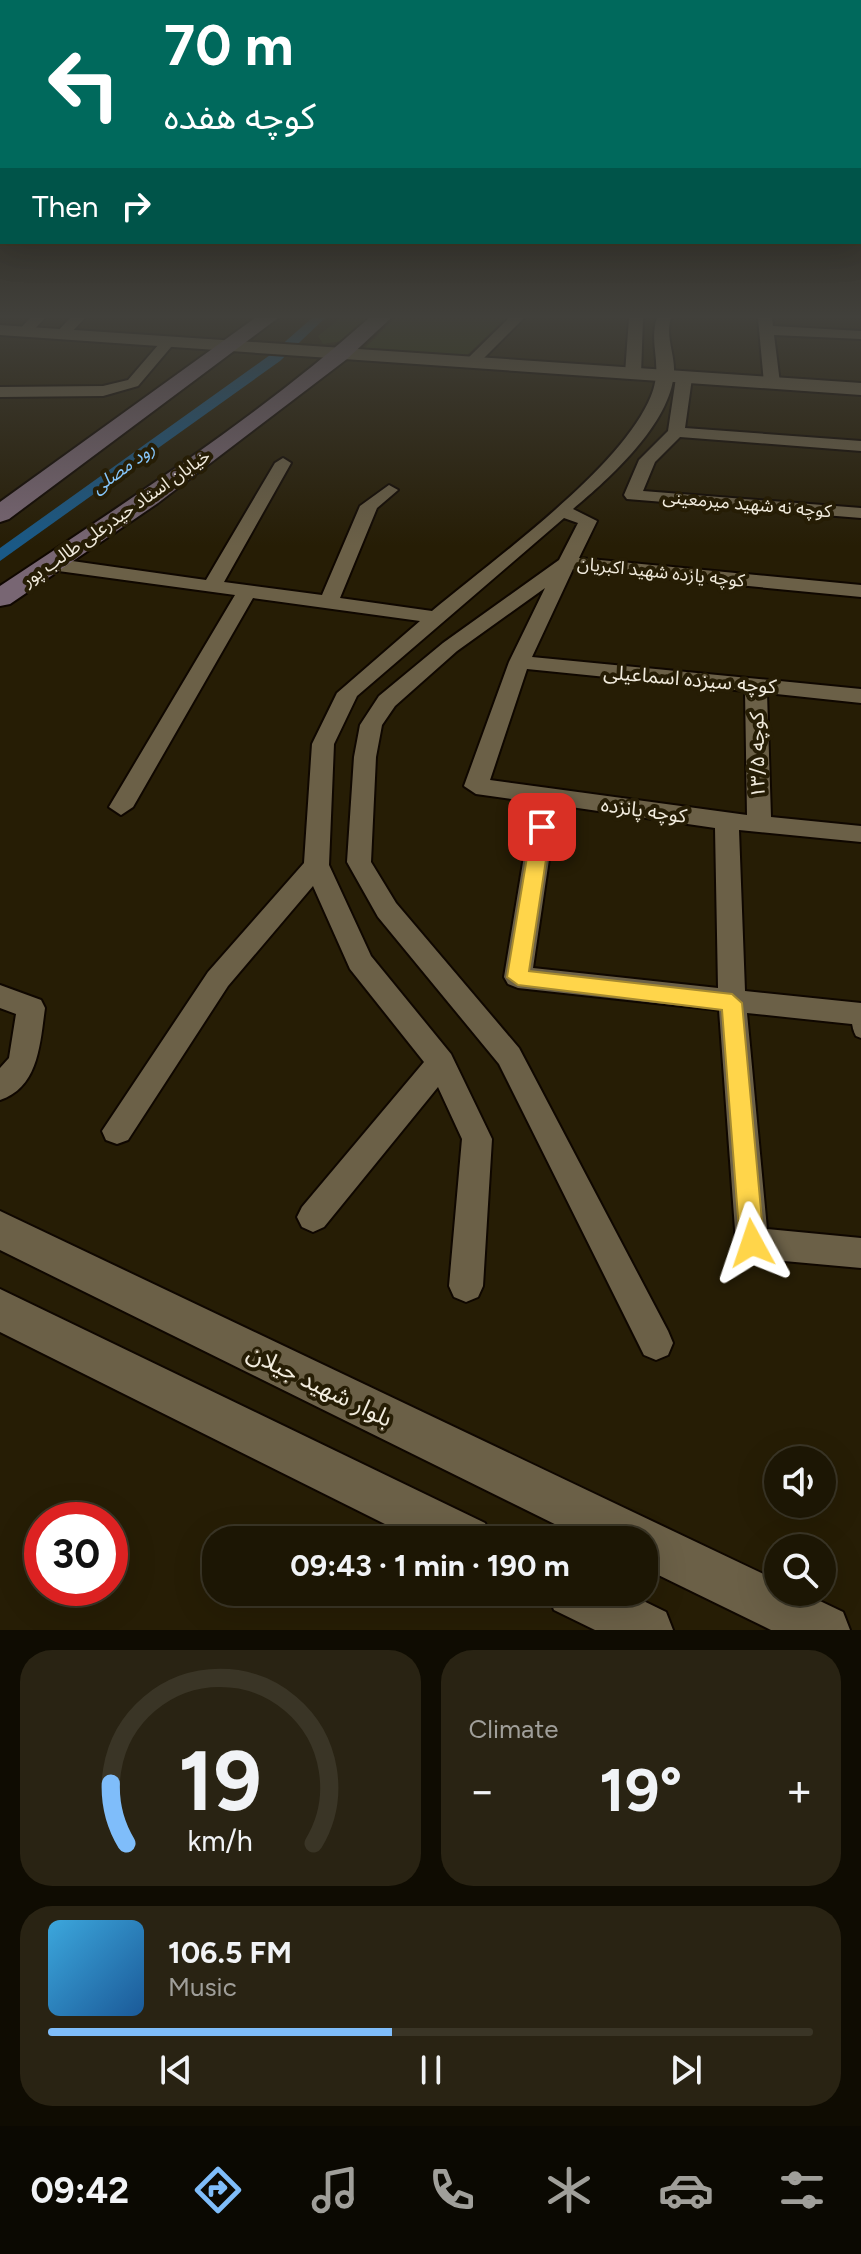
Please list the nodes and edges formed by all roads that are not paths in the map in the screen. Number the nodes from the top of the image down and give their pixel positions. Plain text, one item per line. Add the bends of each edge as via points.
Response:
1 (167, 394) edge
2 (288, 394) edge
3 (664, 394) edge
4 (675, 394) edge
5 (676, 432) junction
6 (861, 446) edge
7 (283, 463) dead end
8 (389, 490) dead end
9 (561, 511) junction
10 (861, 513) edge
11 (0, 514) edge
12 (567, 563) junction
13 (51, 564) junction
14 (212, 586) junction
15 (247, 591) junction
16 (861, 591) edge
17 (4, 598) edge
18 (329, 602) junction
19 (436, 617) junction
20 (519, 662) junction
21 (756, 685) junction
22 (861, 696) edge
23 (546, 797) junction
24 (121, 807) dead end
25 (727, 821) junction
26 (759, 825) junction
27 (861, 834) edge
28 (316, 865) junction
29 (0, 996) edge
30 (732, 1003) junction
31 (860, 1020) edge
32 (441, 1062) junction
33 (0, 1088) edge
34 (117, 1131) dead end
35 (313, 1217) dead end
36 (0, 1230) edge
37 (861, 1253) edge
38 (466, 1286) dead end
39 (0, 1310) edge
40 (656, 1343) dead end
41 (440, 1526) edge
42 (611, 1526) edge
43 (658, 1549) edge
44 (600, 1606) edge
45 (648, 1630) edge
46 (825, 1630) edge

1 - 11 main road
2 - 13 main road, خیابان استاد حیدرعلی طالب پور
3 - 9 street via 602,477
4 - 5 street
5 - 6 street
5 - 10 street, کوچه نه شهید میرمعینی via 647,460 633,495
7 - 14 street
8 - 18 street via 369,506
9 - 12 street, کوچه یازده شهید اکبریان via 588,521
9 - 19 street
12 - 16 street, کوچه یازده شهید اکبریان
12 - 20 street, کوچه پانزده
12 - 40 street via 450,647 387,701 371,725 365,757 359,862 387,910 509,1056
13 - 14 street
13 - 17 main road, خیابان استاد حیدرعلی طالب پور
14 - 15 street
15 - 18 street
15 - 24 street
18 - 19 street
19 - 28 street via 348,693 334,717 323,744
20 - 21 street, کوچه سیزده اسماعیلی
20 - 23 street, کوچه پانزده via 476,786
21 - 22 street, کوچه سیزده اسماعیلی
21 - 26 street, کوچه ۱۳/۵
23 - 25 street, کوچه پانزده
23 - 30 street via 518,977
25 - 26 street, کوچه پانزده
25 - 30 street
26 - 27 street, کوچه پانزده
28 - 32 street via 360,962
28 - 34 street via 218,979
29 - 33 street via 31,1008 23,1063
30 - 31 street
30 - 37 street via 752,1243
32 - 35 street
32 - 38 street via 477,1139
36 - 42 street, بلوار شهید جیلان
39 - 41 street
43 - 46 street, بلوار شهید جیلان
44 - 45 street

